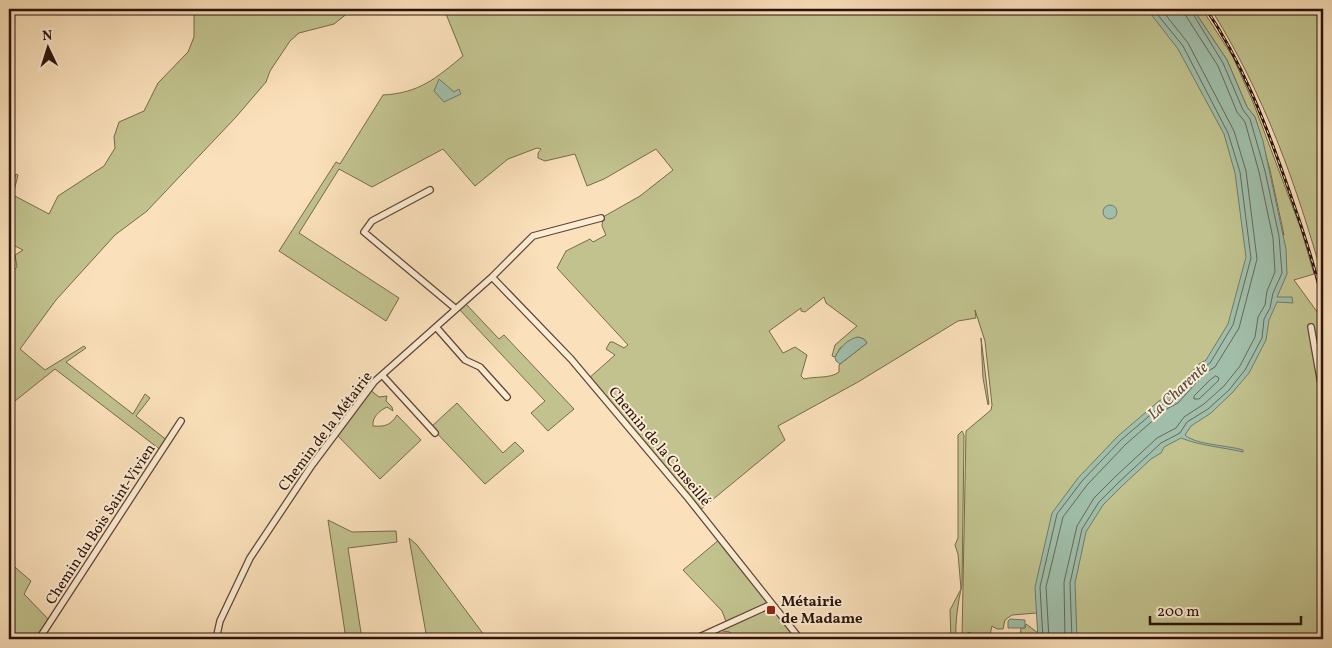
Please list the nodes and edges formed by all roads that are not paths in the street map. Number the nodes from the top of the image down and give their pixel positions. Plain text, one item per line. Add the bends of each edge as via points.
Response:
1 (430, 190) dead end
2 (601, 218) dead end
3 (492, 277) junction
4 (456, 309) junction
5 (436, 327) junction
6 (1311, 327) dead end
7 (382, 375) junction
8 (1323, 394) edge
9 (507, 397) dead end
10 (181, 421) dead end
11 (435, 433) dead end
12 (772, 604) junction
13 (39, 639) edge
14 (216, 639) edge
15 (695, 639) edge
16 (800, 639) edge

1 - 4 street via 372,221 364,232
2 - 3 street, Chemin de la Métairie via 533,236
3 - 4 street, Chemin de la Métairie
3 - 12 street, Chemin de la Conseillé via 571,359
4 - 5 street, Chemin de la Métairie
5 - 7 street, Chemin de la Métairie
5 - 9 street via 465,360 480,366
6 - 8 street
7 - 11 street
7 - 14 street, Chemin de la Métairie via 312,465 250,558 220,621
10 - 13 street, Chemin du Bois Saint-Vivien
12 - 15 street
12 - 16 street, Chemin de la Conseillé

